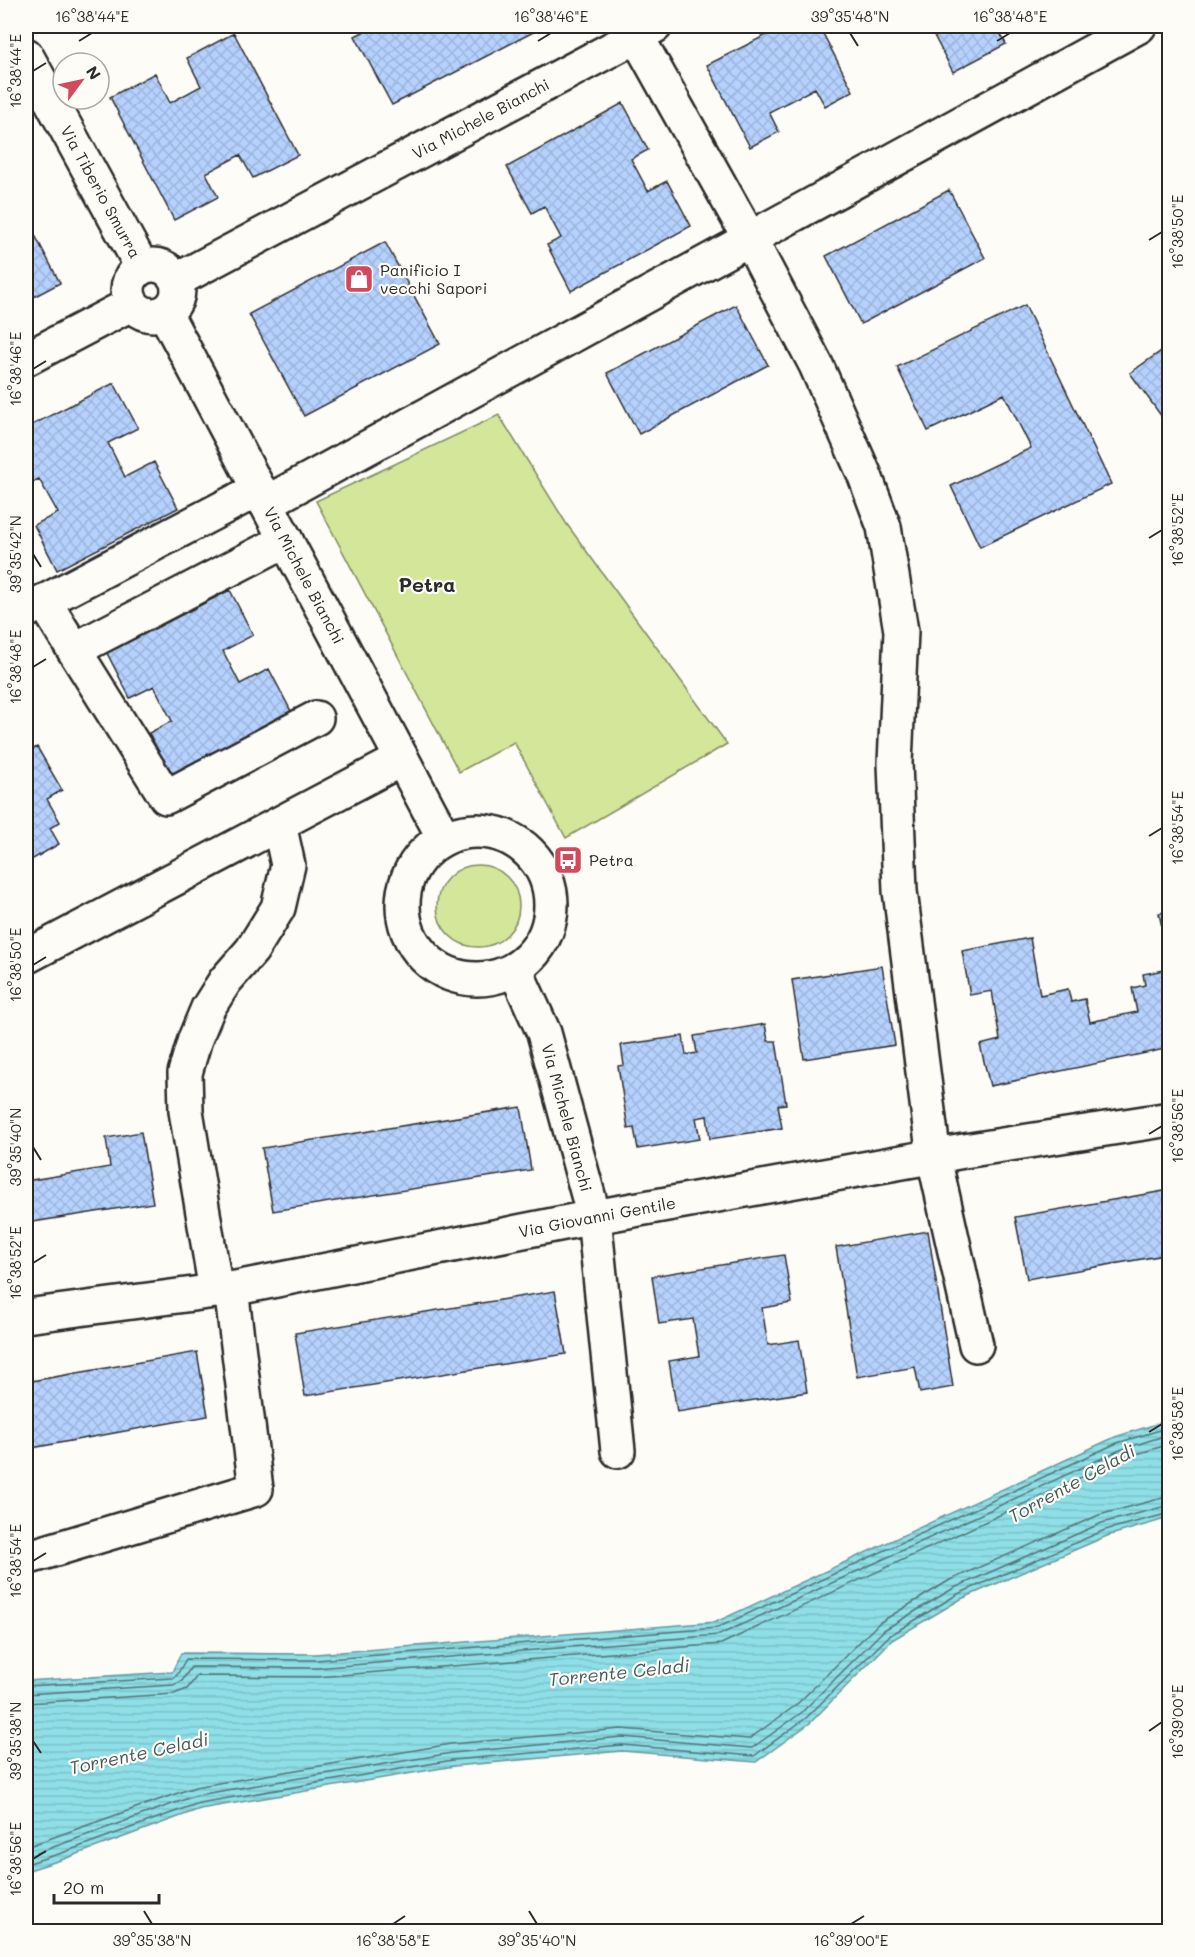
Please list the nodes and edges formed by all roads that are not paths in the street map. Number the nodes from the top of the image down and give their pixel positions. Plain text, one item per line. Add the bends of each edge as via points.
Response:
1 (1139, 26) edge
2 (642, 29) edge
3 (26, 55) edge
4 (750, 238) junction
5 (142, 267) junction
6 (177, 280) junction
7 (131, 304) junction
8 (165, 313) junction
9 (26, 359) edge
10 (262, 496) junction
11 (286, 540) junction
12 (35, 606) edge
13 (74, 650) junction
14 (316, 718) dead end
15 (402, 759) junction
16 (279, 824) junction
17 (444, 838) junction
18 (26, 957) edge
19 (515, 969) junction
20 (1170, 1119) edge
21 (934, 1158) junction
22 (594, 1217) junction
23 (224, 1290) junction
24 (26, 1316) edge
25 (976, 1345) dead end
26 (618, 1451) dead end
27 (26, 1558) edge

1 - 4 street
2 - 4 street
2 - 6 street, Via Michele Bianchi
3 - 5 street, Via Tiberio Smurra
4 - 10 street
4 - 21 street via 816,365 884,527 901,631 895,763 900,891
5 - 6 street via 156,264 169,269
5 - 7 street via 131,276
6 - 8 street via 179,293 175,305
7 - 8 street via 140,313
7 - 9 street
8 - 10 street, Via Michele Bianchi
10 - 11 street, Via Michele Bianchi
10 - 12 street
11 - 13 street
11 - 15 street, Via Michele Bianchi
12 - 13 street
13 - 14 street via 166,797
15 - 16 street
15 - 17 street, Via Michele Bianchi
16 - 18 street
16 - 23 street via 288,865 278,908 208,1008 184,1073 186,1111
17 - 19 street via 468,831 494,832 517,842 536,859 548,881 552,906 547,931 534,953
17 - 19 street via 425,852 411,871 404,894 404,918 412,940 427,959 447,972 469,978 493,978
19 - 22 street, Via Michele Bianchi via 544,1033
20 - 21 street, Via Giovanni Gentile
21 - 22 street, Via Giovanni Gentile
21 - 25 street
22 - 23 street, Via Giovanni Gentile
22 - 26 street, Via Michele Bianchi
23 - 24 street, Via Giovanni Gentile
23 - 27 street via 256,1489

